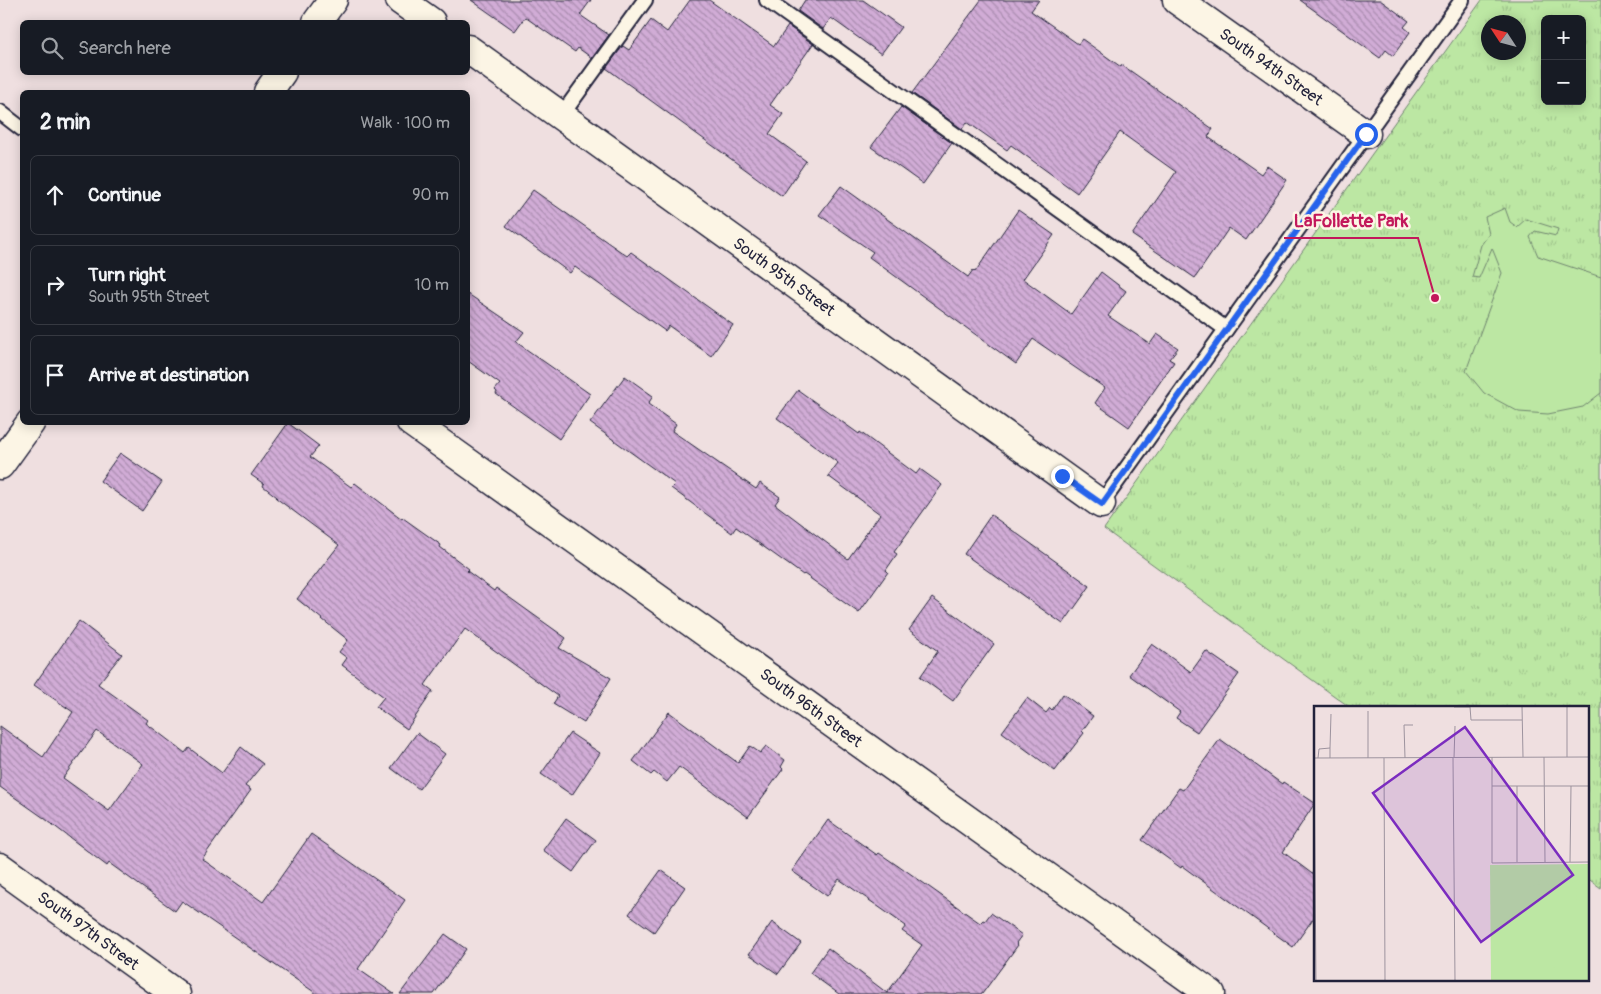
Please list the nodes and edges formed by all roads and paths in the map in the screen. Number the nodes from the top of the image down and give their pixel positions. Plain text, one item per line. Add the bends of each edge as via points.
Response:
1 (333, 0) edge
2 (400, 0) edge
3 (645, 0) edge
4 (767, 0) edge
5 (1177, 0) edge
6 (1462, 0) edge
7 (319, 20) edge
8 (428, 20) edge
9 (470, 50) edge
10 (280, 75) edge
11 (269, 90) edge
12 (0, 112) edge
13 (561, 116) junction
14 (20, 127) edge
15 (1366, 134) junction
16 (1226, 330) junction
17 (29, 425) edge
18 (415, 425) edge
19 (0, 465) edge
20 (1102, 504) joint
21 (0, 867) edge
22 (176, 994) edge
23 (1211, 994) edge

1 - 7 street
2 - 8 street
3 - 13 lane
4 - 16 lane
5 - 15 street, South 94th Street
6 - 15 lane
9 - 13 street, South 95th Street
10 - 11 street
12 - 14 lane
13 - 20 street, South 95th Street
15 - 16 lane
16 - 20 lane
17 - 19 street
18 - 23 street, South 96th Street
21 - 22 street, South 97th Street

